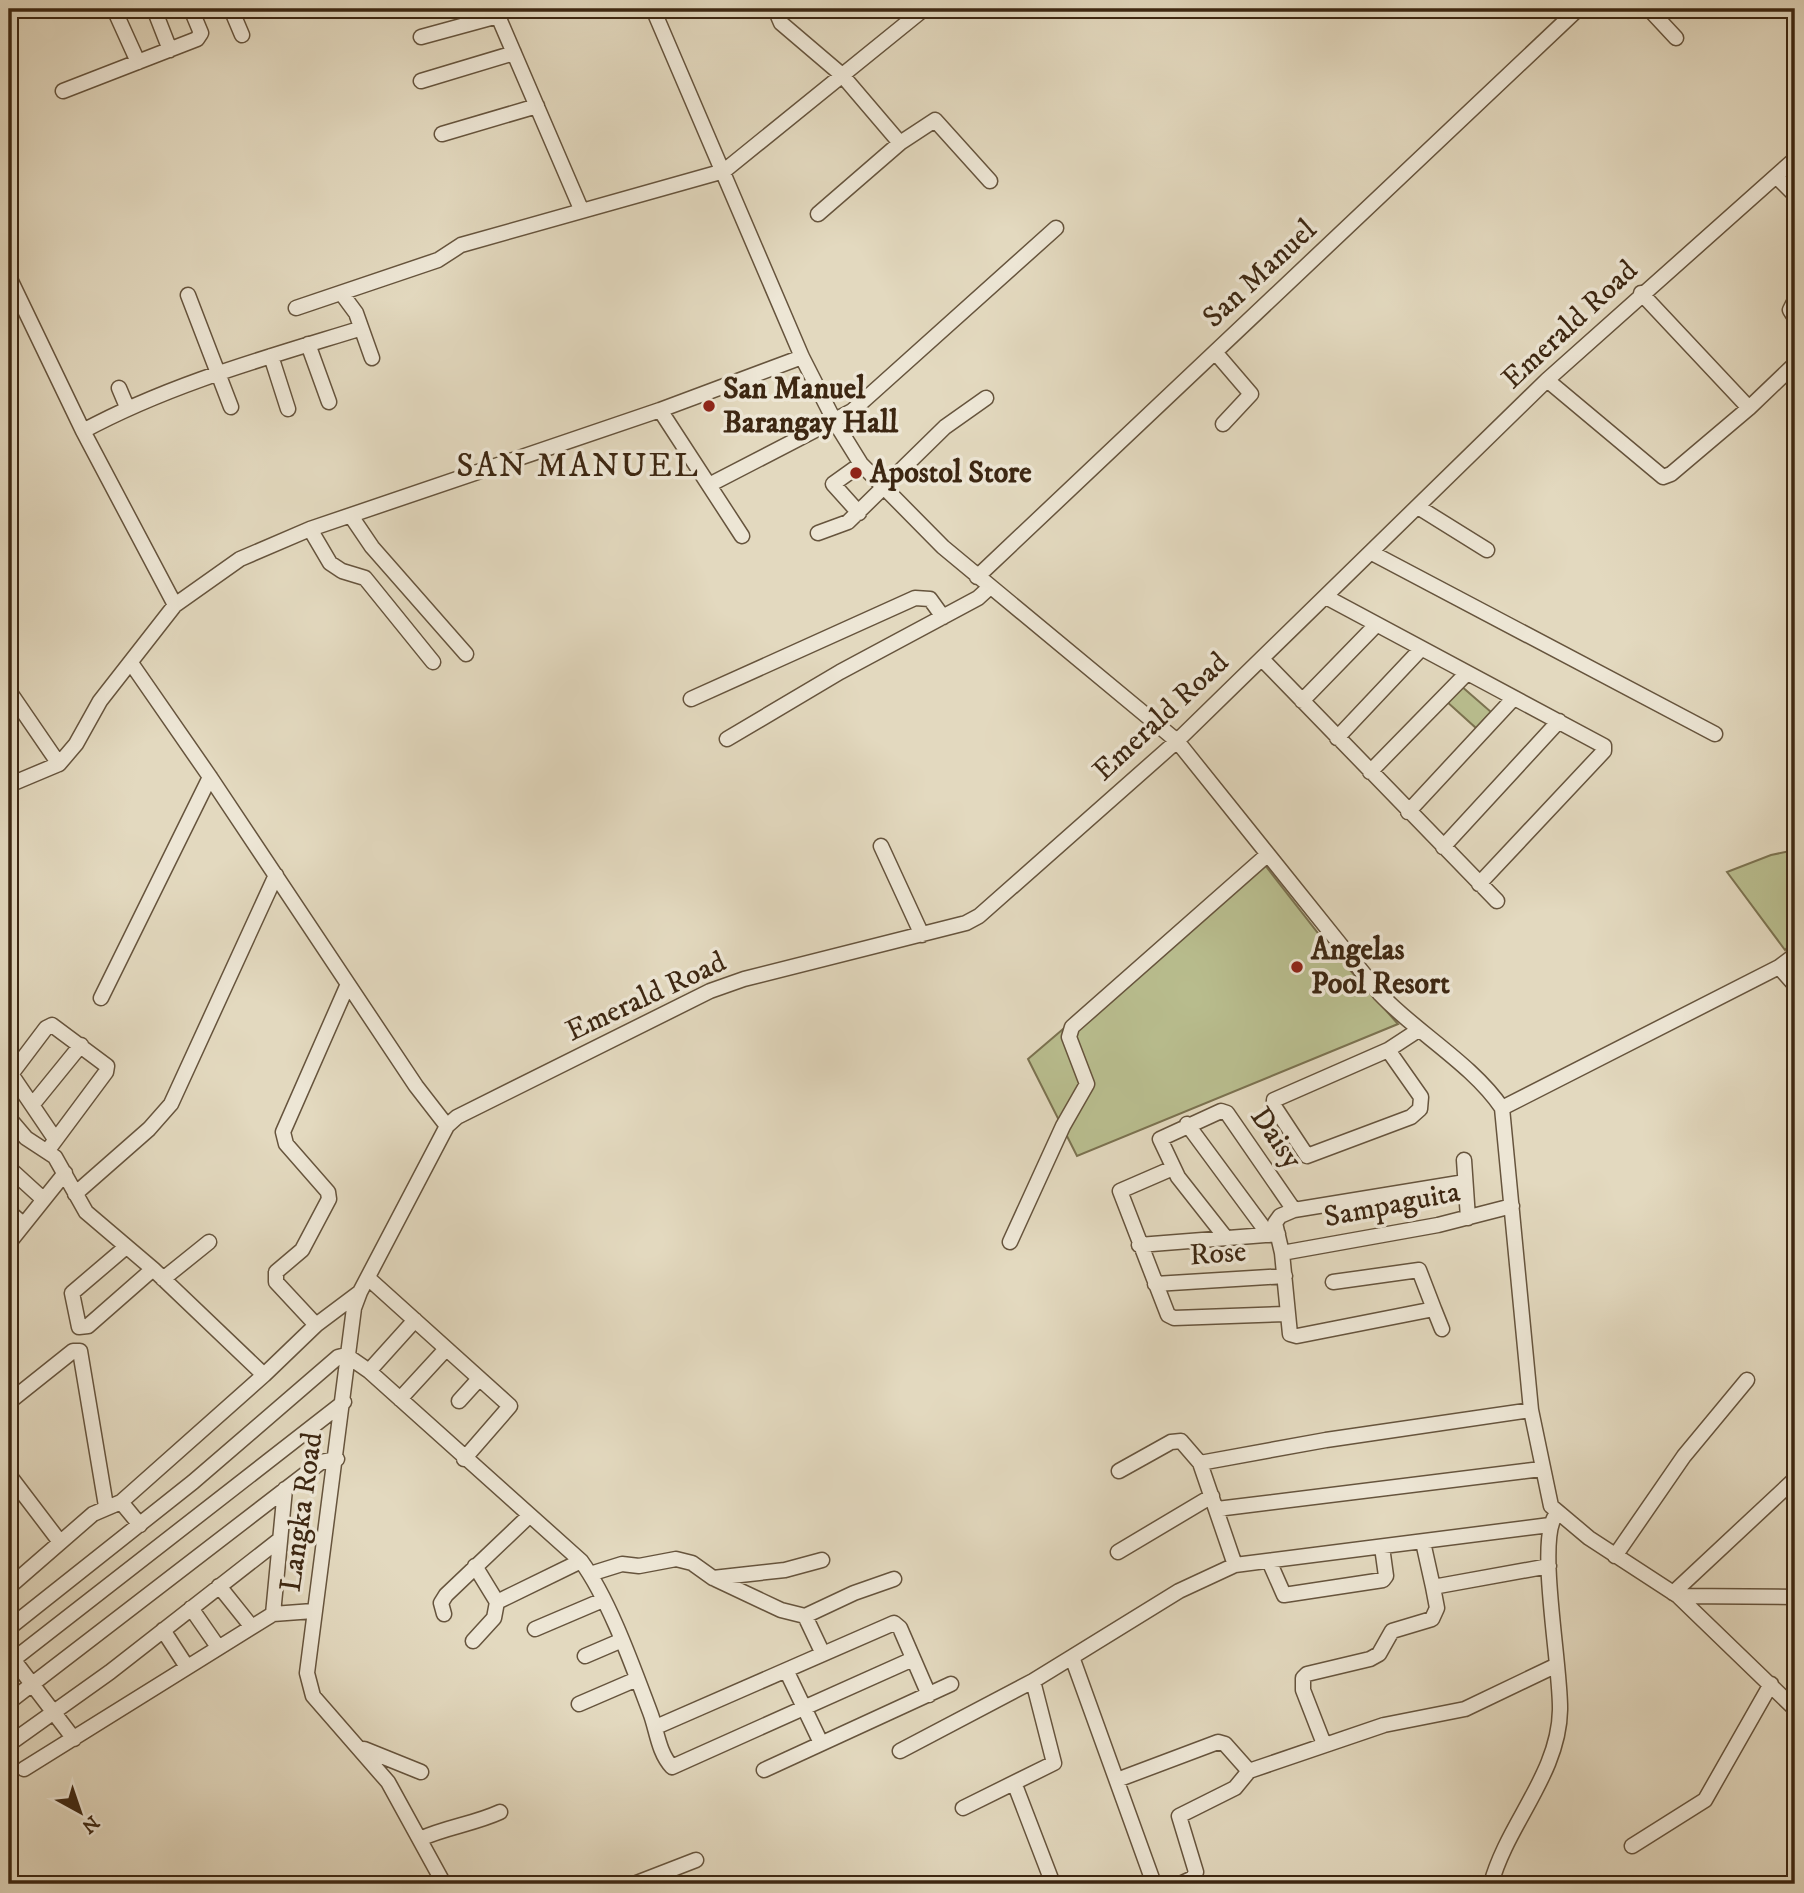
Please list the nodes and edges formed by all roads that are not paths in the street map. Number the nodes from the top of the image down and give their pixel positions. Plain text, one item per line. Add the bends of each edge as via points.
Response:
1 (114, 9) edge
2 (153, 9) edge
3 (191, 9) edge
4 (231, 9) edge
5 (653, 9) edge
6 (782, 9) edge
7 (925, 9) edge
8 (1578, 9) edge
9 (1649, 9) edge
10 (496, 12) edge
11 (242, 35) dead end
12 (421, 37) dead end
13 (1676, 38) dead end
14 (170, 50) junction
15 (514, 53) junction
16 (138, 62) junction
17 (842, 75) junction
18 (421, 81) dead end
19 (63, 91) dead end
20 (537, 106) junction
21 (442, 134) dead end
22 (900, 143) junction
23 (1795, 159) edge
24 (724, 171) junction
25 (1776, 176) junction
26 (990, 181) dead end
27 (1795, 195) edge
28 (581, 209) junction
29 (818, 214) dead end
30 (1056, 228) dead end
31 (9, 277) edge
32 (342, 293) junction
33 (1641, 293) junction
34 (188, 295) dead end
35 (1795, 300) edge
36 (296, 308) dead end
37 (1795, 318) edge
38 (359, 329) junction
39 (308, 344) junction
40 (1215, 352) junction
41 (271, 356) junction
42 (802, 357) junction
43 (372, 358) dead end
44 (1795, 364) edge
45 (216, 373) junction
46 (1547, 380) junction
47 (119, 388) dead end
48 (985, 398) dead end
49 (330, 402) dead end
50 (127, 407) junction
51 (231, 407) dead end
52 (1749, 408) junction
53 (288, 409) dead end
54 (660, 410) junction
55 (835, 422) junction
56 (1223, 424) dead end
57 (83, 431) junction
58 (861, 464) junction
59 (709, 485) junction
60 (883, 488) junction
61 (1418, 507) junction
62 (859, 513) junction
63 (351, 516) junction
64 (310, 529) junction
65 (818, 533) dead end
66 (742, 536) dead end
67 (1487, 550) dead end
68 (1371, 553) junction
69 (977, 577) junction
70 (990, 587) junction
71 (1326, 597) junction
72 (175, 605) junction
73 (943, 617) junction
74 (1376, 625) junction
75 (1421, 649) junction
76 (466, 654) dead end
77 (1262, 659) junction
78 (433, 662) dead end
79 (131, 663) junction
80 (1467, 673) junction
81 (9, 691) edge
82 (691, 699) dead end
83 (1513, 699) junction
84 (1302, 701) junction
85 (1559, 721) junction
86 (1715, 734) dead end
87 (1337, 738) junction
88 (727, 739) dead end
89 (1177, 741) junction
90 (59, 764) junction
91 (1370, 772) junction
92 (210, 777) junction
93 (9, 785) edge
94 (1408, 812) junction
95 (881, 846) dead end
96 (1443, 847) junction
97 (1267, 855) junction
98 (276, 875) junction
99 (1479, 884) junction
100 (1497, 901) dead end
101 (922, 935) junction
102 (1795, 955) edge
103 (1779, 967) junction
104 (348, 984) junction
105 (1795, 985) edge
106 (101, 998) dead end
107 (1417, 1031) junction
108 (81, 1045) junction
109 (1388, 1050) junction
110 (10, 1076) edge
111 (33, 1104) junction
112 (1502, 1108) junction
113 (9, 1118) edge
114 (1187, 1125) junction
115 (447, 1126) junction
116 (51, 1144) junction
117 (1464, 1160) dead end
118 (9, 1168) edge
119 (1173, 1168) junction
120 (65, 1173) junction
121 (1465, 1182) junction
122 (75, 1194) junction
123 (43, 1199) junction
124 (1512, 1206) junction
125 (1294, 1210) junction
126 (9, 1212) edge
127 (1468, 1218) junction
128 (23, 1224) junction
129 (1274, 1235) junction
130 (1226, 1238) junction
131 (209, 1242) dead end
132 (1010, 1242) dead end
133 (9, 1243) edge
134 (1139, 1245) junction
135 (125, 1247) junction
136 (1282, 1253) junction
137 (158, 1274) junction
138 (1284, 1276) junction
139 (368, 1278) junction
140 (1333, 1282) dead end
141 (1155, 1284) junction
142 (360, 1292) junction
143 (1434, 1309) junction
144 (1286, 1314) junction
145 (415, 1320) junction
146 (316, 1325) junction
147 (1442, 1329) dead end
148 (446, 1349) junction
149 (349, 1356) junction
150 (369, 1371) junction
151 (264, 1375) junction
152 (478, 1380) junction
153 (1747, 1380) dead end
154 (400, 1399) junction
155 (459, 1401) dead end
156 (9, 1402) edge
157 (344, 1402) junction
158 (1531, 1410) junction
159 (337, 1459) junction
160 (464, 1459) junction
161 (1200, 1463) junction
162 (1541, 1469) junction
163 (1119, 1471) dead end
164 (9, 1475) edge
165 (1795, 1479) edge
166 (285, 1489) junction
167 (121, 1502) junction
168 (1214, 1502) junction
169 (106, 1506) junction
170 (529, 1516) junction
171 (1553, 1519) junction
172 (140, 1525) junction
173 (279, 1541) junction
174 (60, 1542) junction
175 (1423, 1542) junction
176 (1382, 1547) junction
177 (1118, 1552) dead end
178 (1615, 1556) junction
179 (822, 1560) dead end
180 (581, 1561) junction
181 (1269, 1561) junction
182 (1235, 1565) junction
183 (475, 1566) junction
184 (1549, 1566) junction
185 (590, 1574) junction
186 (713, 1578) junction
187 (894, 1579) dead end
188 (219, 1586) junction
189 (9, 1587) edge
190 (1433, 1587) junction
191 (1675, 1594) junction
192 (1795, 1597) edge
193 (603, 1600) junction
194 (497, 1602) junction
195 (191, 1608) junction
196 (313, 1611) junction
197 (273, 1614) junction
198 (444, 1614) dead end
199 (805, 1616) junction
200 (251, 1626) junction
201 (9, 1628) edge
202 (535, 1629) dead end
203 (163, 1630) junction
204 (473, 1641) dead end
205 (620, 1641) junction
206 (218, 1647) junction
207 (823, 1654) junction
208 (585, 1656) dead end
209 (1072, 1657) junction
210 (10, 1659) edge
211 (913, 1659) junction
212 (1557, 1665) junction
213 (187, 1667) junction
214 (787, 1672) junction
215 (637, 1679) junction
216 (1033, 1681) junction
217 (32, 1684) junction
218 (951, 1684) dead end
219 (1771, 1684) junction
220 (929, 1695) junction
221 (9, 1702) edge
222 (579, 1704) dead end
223 (804, 1706) junction
224 (1795, 1709) edge
225 (54, 1711) junction
226 (656, 1727) junction
227 (74, 1739) junction
228 (821, 1743) junction
229 (9, 1744) edge
230 (1324, 1744) junction
231 (361, 1747) junction
232 (900, 1751) dead end
233 (24, 1769) dead end
234 (764, 1770) dead end
235 (1249, 1771) junction
236 (421, 1772) dead end
237 (1117, 1780) junction
238 (1015, 1785) junction
239 (963, 1808) dead end
240 (500, 1812) dead end
241 (419, 1839) junction
242 (1632, 1846) dead end
243 (696, 1860) dead end
244 (444, 1884) edge
245 (634, 1884) edge
246 (1053, 1884) edge
247 (1154, 1884) edge
248 (1180, 1884) edge
249 (1491, 1884) edge

1 - 16 street
2 - 14 street
3 - 14 street via 201,33
4 - 11 street
5 - 24 street
6 - 17 street via 781,23
7 - 17 street
8 - 40 street, San Manuel
9 - 13 street
10 - 12 street
10 - 15 street
14 - 16 street
15 - 18 street
15 - 20 street
16 - 19 street
17 - 22 street
17 - 24 street
20 - 21 street
20 - 28 street
22 - 26 street via 935,120
22 - 29 street
23 - 25 street, Emerald Road
24 - 28 street
24 - 42 street
25 - 27 street
25 - 33 street, Emerald Road
28 - 32 street via 461,245 438,260
30 - 55 street via 860,405
31 - 57 street
32 - 36 street
32 - 38 street via 356,313
33 - 46 street, Emerald Road
33 - 52 street
34 - 45 street
35 - 37 street via 1790,310
38 - 39 street
38 - 43 street
39 - 41 street
39 - 49 street
40 - 56 street via 1251,394
40 - 69 street, San Manuel
41 - 45 street
41 - 53 street
42 - 54 street
42 - 55 street
44 - 52 street
45 - 50 street
45 - 51 street
46 - 52 street via 1663,477
46 - 61 street, Emerald Road
47 - 50 street
48 - 60 street via 945,427
50 - 57 street
54 - 59 street
54 - 63 street
55 - 58 street
55 - 59 street
57 - 72 street
58 - 60 street
58 - 62 street via 833,484
59 - 66 street
60 - 62 street
60 - 69 street
61 - 67 street
61 - 68 street, Emerald Road
62 - 65 street via 843,525
63 - 64 street
63 - 76 street via 372,547
64 - 72 street via 240,559
64 - 78 street via 330,563 365,578
68 - 71 street, Emerald Road
68 - 86 street
69 - 70 street
70 - 73 street
70 - 89 street
71 - 74 street
71 - 77 street, Emerald Road
72 - 79 street
73 - 82 street via 930,599 915,598
73 - 88 street
74 - 75 street
74 - 84 street
75 - 80 street
75 - 87 street
77 - 84 street
77 - 89 street, Emerald Road
79 - 90 street
79 - 92 street
80 - 83 street
80 - 91 street
81 - 90 street
83 - 85 street
83 - 94 street
84 - 87 street
85 - 96 street
85 - 99 street via 1605,750
87 - 91 street
89 - 97 street
89 - 101 street, Emerald Road via 979,916
90 - 93 street
91 - 94 street
92 - 98 street
92 - 106 street
94 - 96 street
95 - 101 street
96 - 99 street
97 - 107 street via 1380,994
97 - 132 street via 1072,1027 1069,1037 1087,1084
98 - 104 street
98 - 122 street via 171,1104
99 - 100 street
101 - 115 street, Emerald Road via 710,991
102 - 103 street
103 - 105 street
103 - 112 street
104 - 115 street
104 - 146 street via 283,1132 286,1144 328,1192 329,1199 302,1250 275,1272 276,1282
107 - 109 street
107 - 112 street via 1476,1079
108 - 110 street via 49,1026
108 - 111 street
108 - 116 street via 107,1069
109 - 109 street via 1274,1100 1307,1156 1411,1117 1420,1109 1422,1097
110 - 111 street
111 - 116 street
112 - 124 street
113 - 116 street via 26,1138
114 - 119 street, Daisy via 1160,1139
114 - 125 street, Daisy via 1221,1111 1227,1113
114 - 129 street
115 - 139 street, Langka Road
116 - 120 street
117 - 121 street
118 - 123 street
119 - 130 street, Daisy
119 - 134 street via 1120,1191
120 - 122 street
120 - 123 street
121 - 125 street, Daisy
121 - 127 street
122 - 135 street via 82,1208
123 - 128 street
124 - 127 street, Sampaguita
124 - 158 street
125 - 129 street via 1275,1221
126 - 128 street
127 - 136 street, Sampaguita
128 - 133 street
129 - 130 street
129 - 136 street
130 - 134 street
131 - 137 street
134 - 141 street
135 - 137 street
135 - 137 street via 72,1293 79,1326 88,1326
136 - 138 street
137 - 151 street
138 - 141 street, Rose
138 - 144 street
139 - 142 street, Langka Road
139 - 145 street
140 - 143 street via 1419,1270
141 - 144 street via 1168,1315 1174,1318
142 - 146 street
142 - 149 street, Langka Road
143 - 144 street via 1297,1336 1290,1334
143 - 147 street
145 - 148 street
145 - 150 street
146 - 151 street
148 - 152 street
148 - 154 street
149 - 150 street
149 - 157 street, Langka Road
149 - 172 street via 338,1357
150 - 154 street
151 - 167 street
152 - 155 street
152 - 160 street via 510,1409
153 - 178 street via 1684,1456
154 - 160 street
156 - 169 street via 73,1351 80,1351
157 - 159 street, Langka Road
157 - 210 street
158 - 161 street
158 - 162 street
159 - 166 street via 324,1460
159 - 196 street, Langka Road
160 - 170 street
161 - 163 street via 1177,1440
161 - 168 street
162 - 168 street
162 - 171 street
164 - 174 street
165 - 191 street
166 - 173 street
166 - 217 street
167 - 169 street
167 - 172 street
168 - 177 street
168 - 182 street
169 - 174 street
170 - 180 street
170 - 183 street
171 - 175 street
171 - 178 street
171 - 184 street
172 - 201 street
173 - 188 street
173 - 197 street
174 - 189 street
175 - 176 street
175 - 190 street
176 - 181 street
176 - 181 street via 1383,1580 1284,1595
178 - 191 street
179 - 186 street via 785,1570
180 - 185 street
180 - 194 street
181 - 182 street
182 - 209 street via 1178,1591
183 - 194 street
183 - 198 street via 443,1598
184 - 190 street
184 - 212 street
185 - 186 street via 622,1564 639,1566 669,1559 692,1563
185 - 193 street
186 - 199 street via 780,1610
187 - 199 street
188 - 195 street
188 - 200 street
190 - 230 street via 1437,1608 1432,1619 1392,1631 1374,1657 1303,1678
191 - 192 street
191 - 219 street
193 - 202 street
193 - 205 street
194 - 204 street via 494,1618
195 - 203 street
195 - 206 street
196 - 197 street
196 - 231 street, Langka Road via 309,1689
197 - 200 street
199 - 207 street
200 - 206 street
203 - 213 street
203 - 225 street
205 - 208 street
205 - 215 street
206 - 213 street
207 - 211 street via 897,1623
207 - 214 street
209 - 216 street
209 - 237 street
210 - 217 street
211 - 220 street
211 - 223 street
212 - 230 street via 1465,1709 1384,1725
212 - 249 street via 1558,1735
213 - 227 street
214 - 223 street
214 - 226 street
215 - 222 street
215 - 226 street
216 - 232 street
216 - 238 street via 1054,1763
217 - 221 street
217 - 225 street
218 - 220 street
219 - 224 street
219 - 242 street via 1705,1800
220 - 228 street
223 - 226 street via 675,1766 669,1765 662,1752
223 - 228 street
225 - 227 street
225 - 229 street
227 - 233 street
228 - 234 street
230 - 235 street
231 - 236 street
231 - 241 street, Langka Road via 388,1782
235 - 237 street via 1218,1742
235 - 248 street via 1235,1788 1179,1816 1196,1872 1194,1878
237 - 247 street
238 - 239 street
238 - 246 street
240 - 241 street
241 - 244 street, Langka Road
243 - 245 street

